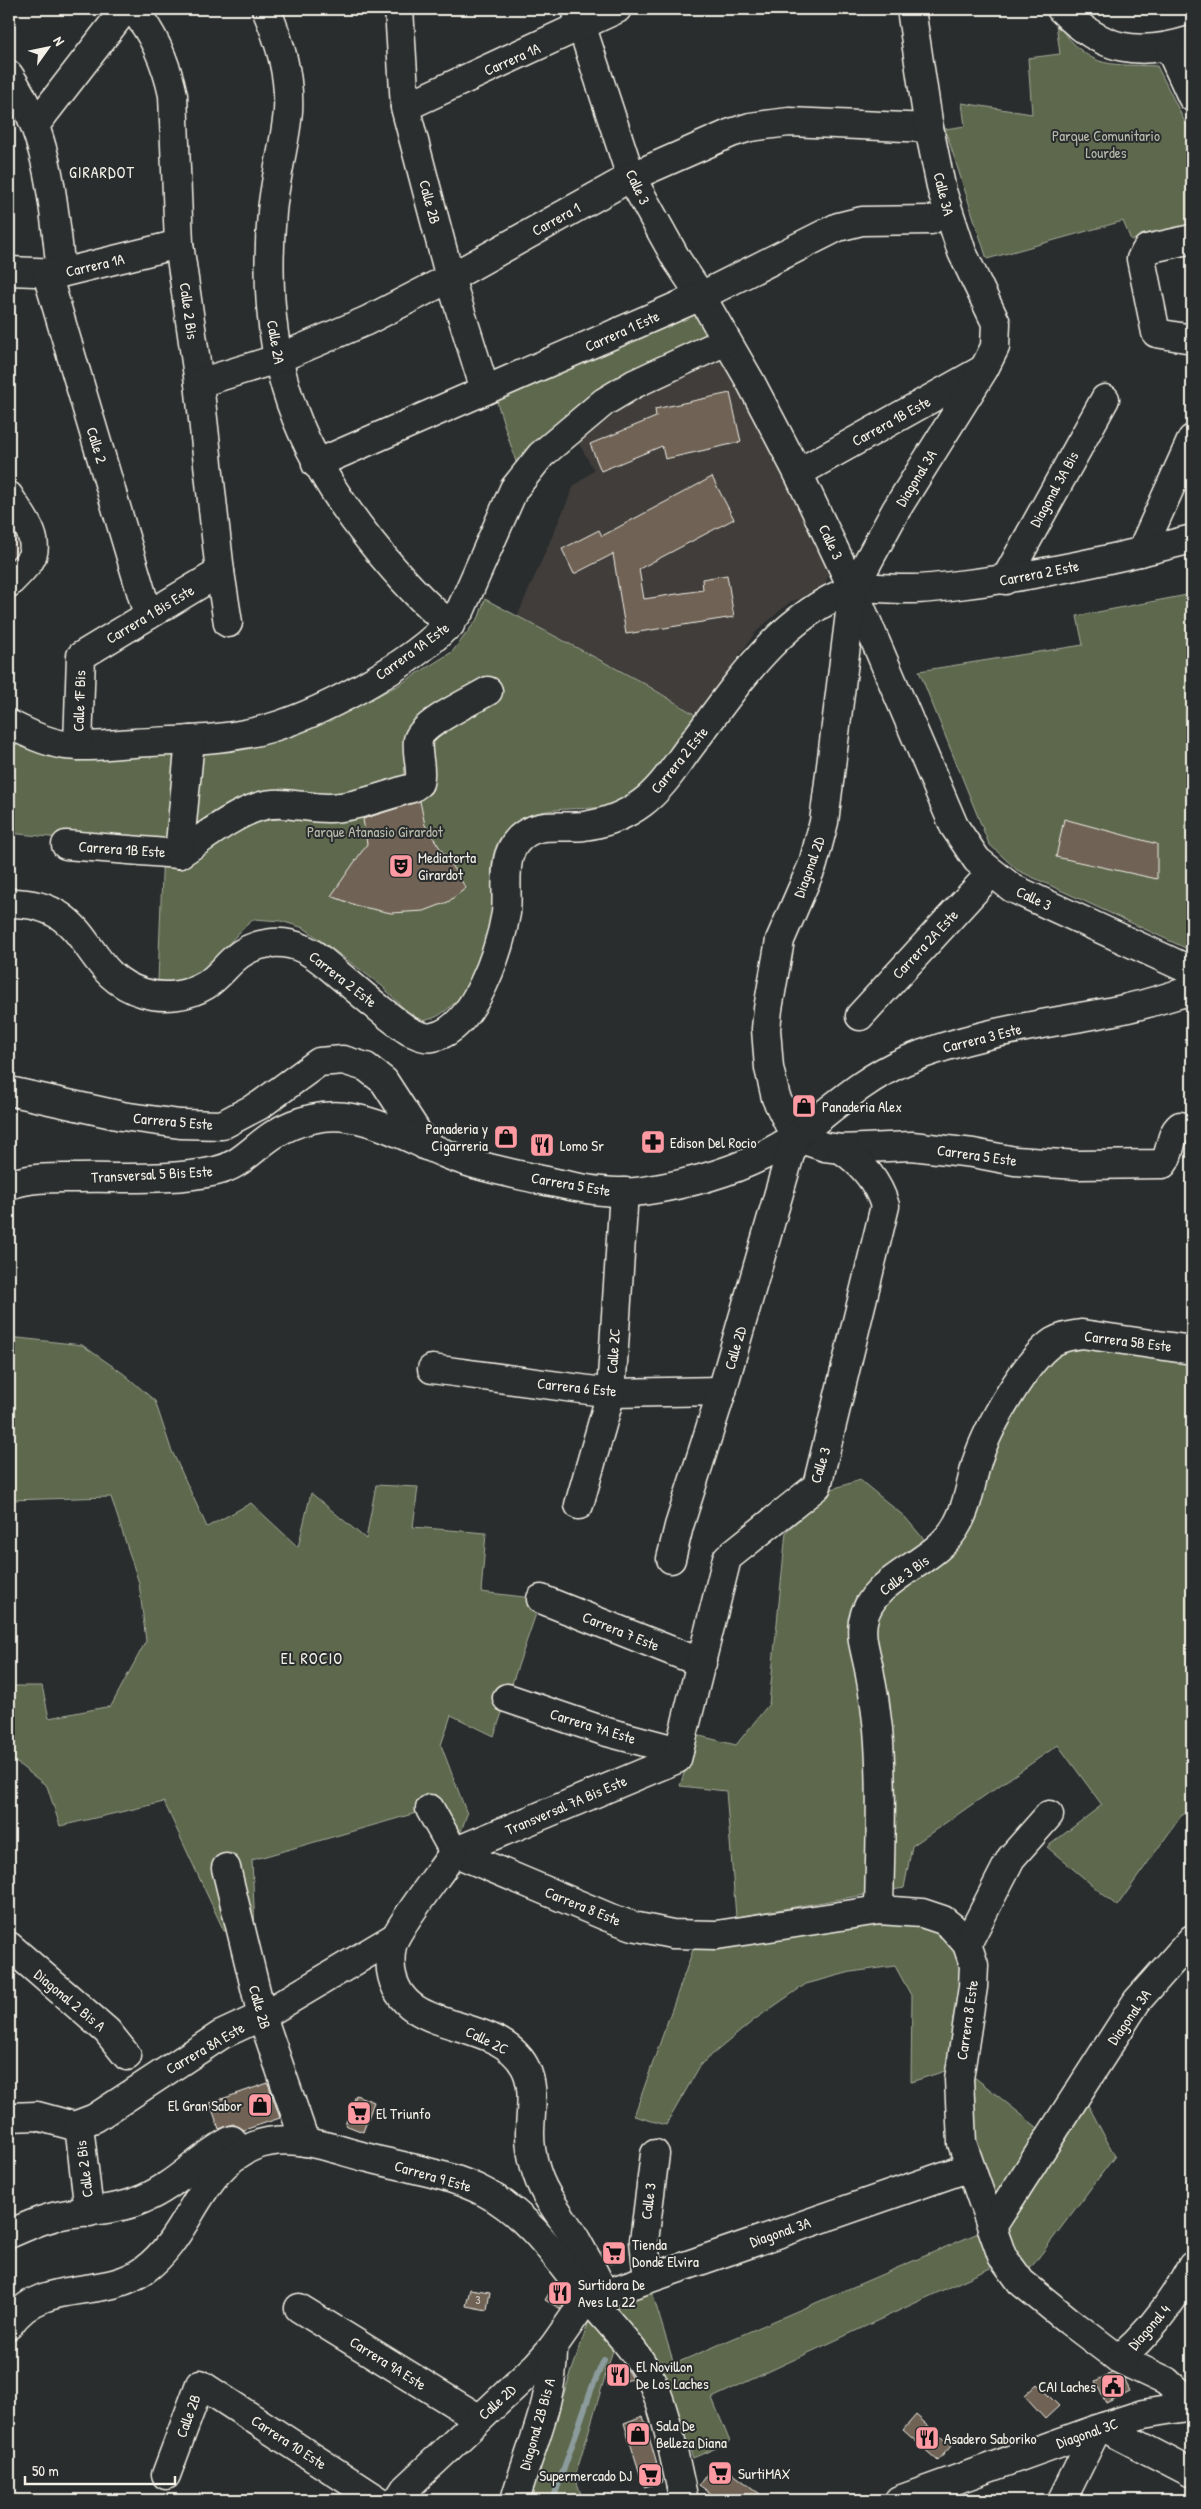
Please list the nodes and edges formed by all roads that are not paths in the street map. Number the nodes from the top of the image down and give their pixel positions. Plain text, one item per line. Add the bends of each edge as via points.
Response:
1 (125, 9) edge
2 (132, 9) edge
3 (266, 9) edge
4 (399, 9) edge
5 (617, 9) edge
6 (911, 9) edge
7 (1061, 9) edge
8 (580, 18) edge
9 (1180, 43) edge
10 (9, 75) edge
11 (1192, 97) edge
12 (405, 108) junction
13 (36, 124) junction
14 (929, 128) junction
15 (631, 177) junction
16 (930, 220) dead end
17 (1192, 239) edge
18 (179, 244) junction
19 (9, 272) edge
20 (54, 274) junction
21 (450, 278) junction
22 (701, 296) junction
23 (1192, 339) edge
24 (726, 341) junction
25 (278, 359) junction
26 (984, 369) junction
27 (199, 383) junction
28 (485, 390) junction
29 (1105, 399) dead end
30 (1192, 439) edge
31 (316, 464) junction
32 (798, 473) junction
33 (9, 496) edge
34 (1192, 539) edge
35 (1141, 552) junction
36 (220, 572) junction
37 (1006, 580) junction
38 (9, 583) edge
39 (853, 589) junction
40 (148, 615) junction
41 (228, 623) dead end
42 (450, 626) junction
43 (81, 656) joint
44 (488, 692) dead end
45 (9, 724) edge
46 (190, 740) junction
47 (78, 746) junction
48 (66, 845) dead end
49 (179, 854) junction
50 (991, 873) junction
51 (9, 903) edge
52 (1192, 971) edge
53 (1192, 990) edge
54 (860, 1016) dead end
55 (9, 1091) edge
56 (1192, 1128) edge
57 (795, 1137) junction
58 (426, 1146) junction
59 (841, 1149) junction
60 (9, 1185) edge
61 (624, 1192) junction
62 (1064, 1337) joint
63 (1192, 1350) edge
64 (432, 1369) dead end
65 (722, 1391) junction
66 (610, 1392) junction
67 (579, 1505) dead end
68 (671, 1558) dead end
69 (541, 1599) dead end
70 (702, 1663) junction
71 (507, 1698) dead end
72 (678, 1755) junction
73 (430, 1809) dead end
74 (1049, 1815) dead end
75 (454, 1852) junction
76 (226, 1868) dead end
77 (878, 1910) junction
78 (395, 1937) junction
79 (1192, 1939) edge
80 (967, 1944) junction
81 (9, 1946) edge
82 (262, 2016) junction
83 (127, 2056) dead end
84 (9, 2117) edge
85 (79, 2125) junction
86 (305, 2142) junction
87 (260, 2144) junction
88 (655, 2154) dead end
89 (970, 2166) junction
90 (90, 2212) junction
91 (992, 2227) junction
92 (9, 2234) edge
93 (1192, 2266) edge
94 (648, 2278) junction
95 (597, 2296) junction
96 (299, 2308) dead end
97 (9, 2325) edge
98 (554, 2347) junction
99 (1119, 2359) junction
100 (200, 2384) joint
101 (1192, 2406) edge
102 (478, 2418) junction
103 (1100, 2428) junction
104 (1192, 2473) edge
105 (166, 2476) dead end
106 (378, 2500) edge
107 (398, 2500) edge
108 (515, 2500) edge
109 (684, 2500) edge
110 (899, 2500) edge
111 (1062, 2500) edge

1 - 13 street
2 - 18 street, Calle 2 Bis via 158,46 170,78
3 - 25 street, Calle 2A via 279,42 288,92 269,253 268,280
4 - 12 street, Calle 2B
5 - 8 street, Carrera 1A
6 - 14 street, Calle 3A
7 - 9 street via 1088,32 1118,46 1150,50
8 - 12 street, Carrera 1A
8 - 15 street, Calle 3
9 - 11 street
10 - 13 street, Calle 2
12 - 21 street, Calle 2B
13 - 20 street, Calle 2 via 53,191
14 - 15 street, Carrera 1 via 809,122 750,127 713,139
14 - 26 street, Calle 3A via 951,221 974,280 996,323 995,347
15 - 21 street, Carrera 1
15 - 22 street, Calle 3
16 - 22 street, Carrera 1 Este via 862,221 838,227
17 - 23 street via 1147,250 1141,259 1156,333
18 - 20 street, Carrera 1A
18 - 27 street, Calle 2 Bis
19 - 20 street, Carrera 1A
20 - 40 street, Calle 2
21 - 25 street, Carrera 1 via 366,321
21 - 28 street, Calle 2B
22 - 24 street, Calle 3
22 - 28 street, Carrera 1 Este
24 - 32 street, Calle 3
24 - 42 street, Carrera 1A Este via 634,384 604,402 541,455 514,488 461,609
25 - 27 street, Carrera 1
25 - 31 street, Calle 2A via 300,430
26 - 32 street, Carrera 1B Este
26 - 39 street, Diagonal 3A via 896,510
27 - 36 street, Calle 2 Bis
28 - 31 street, Carrera 1 Este
29 - 37 street, Diagonal 3A Bis
30 - 35 street
31 - 42 street, Calle 2A via 337,497 394,570
32 - 39 street, Calle 3
33 - 38 street via 31,533 34,545 30,560
34 - 35 street, Carrera 2 Este
35 - 37 street, Carrera 2 Este
36 - 40 street, Carrera 1 Bis Este
36 - 41 street, Calle 2 Bis
37 - 39 street, Carrera 2 Este via 939,588
39 - 50 street, Calle 3 via 945,808 977,860
39 - 51 street, Carrera 2 Este via 804,616 770,646 664,782 642,803 600,823 538,828 520,839 509,857 506,911 495,958 486,980 457,1024 432,1038 420,1036 398,1024 314,954 294,945 273,943 252,947 206,985 182,994 157,996 132,989 111,975 76,929 58,914 35,904
39 - 57 street, Diagonal 2D via 824,822 813,864 780,940 768,1009 769,1068 776,1098
40 - 43 street, Carrera 1 Bis Este
42 - 46 street, Carrera 1A Este via 381,675 300,716 245,734
43 - 47 street, Calle 1F Bis
44 - 49 street via 426,728 419,738 422,775 412,788 345,807 277,803 258,807
45 - 47 street, Carrera 1A Este via 48,741
46 - 47 street, Carrera 1A Este
46 - 49 street
48 - 49 street, Carrera 1B Este
50 - 52 street, Calle 3 via 1012,888
50 - 54 street, Carrera 2A Este
53 - 57 street, Carrera 3 Este via 1123,1009 991,1033 934,1050 863,1083
55 - 58 street, Carrera 5 Este via 122,1116 180,1124 222,1125 260,1105 320,1062 343,1060 366,1067 384,1081
56 - 59 street, Carrera 5 Este via 1180,1126 1175,1130 1163,1164 1078,1165 1015,1161 912,1146
57 - 59 street, Carrera 5 Este
57 - 61 street, Carrera 5 Este via 729,1170 681,1183
57 - 65 street, Calle 2D
58 - 60 street, Transversal 5 Bis Este via 367,1121 350,1117 318,1118 272,1135 232,1167 216,1171 187,1175 41,1178
58 - 61 street, Carrera 5 Este via 483,1167 580,1188
59 - 70 street, Calle 3 via 878,1186 885,1206 816,1486 727,1558
61 - 66 street, Calle 2C
62 - 63 street, Carrera 5B Este via 1082,1334
62 - 77 street, Calle 3 Bis via 1041,1352 1002,1405 978,1458 963,1513 950,1537 930,1556 877,1593 863,1619 862,1639 873,1692 880,1762
64 - 66 street, Carrera 6 Este
65 - 66 street, Carrera 6 Este
65 - 68 street, Calle 2D
66 - 67 street, Calle 2C
69 - 70 street, Carrera 7 Este
70 - 72 street, Calle 3
71 - 72 street, Carrera 7A Este
72 - 75 street, Transversal 7A Bis Este
73 - 75 street
74 - 80 street via 1011,1858
75 - 77 street, Carrera 8 Este via 608,1917 672,1934 695,1936 740,1932
75 - 78 street, Calle 2C
76 - 82 street, Calle 2B
77 - 80 street, Carrera 8 Este via 911,1911 933,1916 952,1927
78 - 82 street, Carrera 8A Este
78 - 95 street, Calle 2C via 390,1956 392,1976 407,2002 422,2015 503,2045 524,2066 531,2083 530,2134 538,2176 549,2200 573,2235
79 - 91 street, Diagonal 3A via 1137,2001
80 - 89 street, Carrera 8 Este via 974,1976 958,2100 962,2143
81 - 83 street, Diagonal 2 Bis A via 107,2030
82 - 85 street, Carrera 8A Este via 220,2036
82 - 86 street, Calle 2B
84 - 85 street via 38,2116
85 - 90 street, Calle 2 Bis
86 - 87 street, Carrera 9 Este via 286,2139
86 - 95 street, Carrera 9 Este via 461,2182 484,2192 519,2215
87 - 90 street via 243,2138 234,2139 151,2195 125,2205
87 - 97 street via 240,2152 216,2172 161,2255 142,2272 118,2283 41,2298 23,2308
88 - 94 street, Calle 3 via 644,2241
89 - 91 street, Carrera 8 Este
89 - 94 street, Diagonal 3A
90 - 92 street via 49,2218
91 - 99 street, Carrera 8 Este via 1002,2256 1020,2282
93 - 99 street, Diagonal 4 via 1171,2303
94 - 95 street, Diagonal 3A
95 - 98 street, Calle 2D via 583,2304
95 - 109 street, Carrera 9 Este via 649,2374 660,2403
96 - 102 street, Carrera 9A Este
98 - 102 street, Calle 2D
98 - 108 street, Diagonal 2B Bis A via 548,2394
99 - 101 street, Carrera 8 Este via 1166,2381
100 - 105 street, Calle 2B
100 - 106 street, Carrera 10 Este
101 - 103 street, Diagonal 3C via 1143,2414
102 - 107 street, Calle 2D via 405,2489
103 - 104 street
103 - 110 street, Diagonal 3C
103 - 111 street

